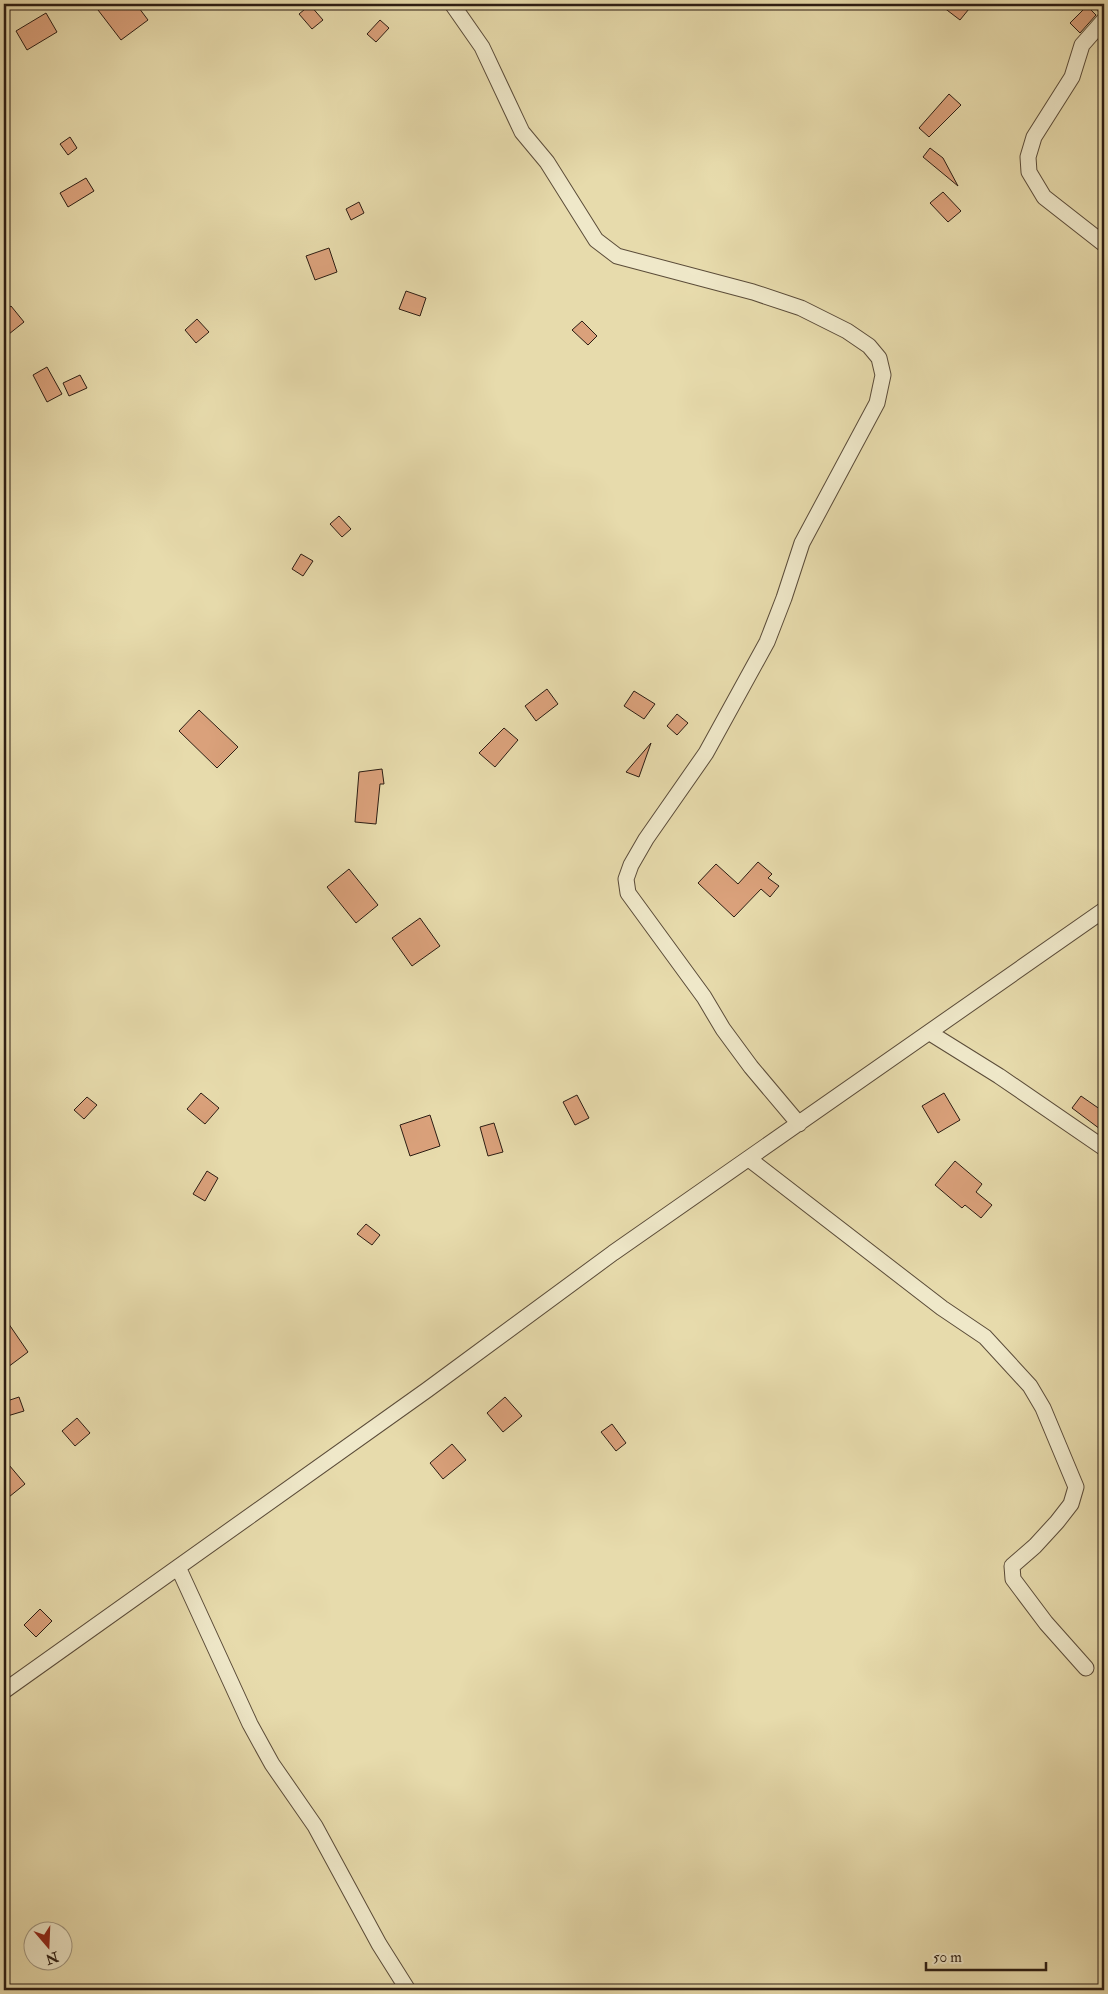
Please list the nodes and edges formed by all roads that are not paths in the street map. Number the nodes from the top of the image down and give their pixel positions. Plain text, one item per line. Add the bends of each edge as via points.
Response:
1 (452, 4) edge
2 (1104, 20) edge
3 (1104, 244) edge
4 (1104, 910) edge
5 (930, 1033) junction
6 (799, 1124) junction
7 (1104, 1148) edge
8 (748, 1159) junction
9 (178, 1567) junction
10 (1086, 1668) dead end
11 (4, 1691) edge
12 (408, 1990) edge

1 - 6 street via 482,47 522,132 547,162 590,232 610,252 801,308 860,339 874,352 882,367 883,383 877,403 802,543 767,642 706,753 646,839 626,879 628,893 704,997 723,1029
2 - 3 street via 1082,45 1072,77 1034,137 1028,157 1029,172 1044,197
4 - 5 street
5 - 6 street
5 - 7 street
6 - 8 street
8 - 9 street
8 - 10 street via 942,1308 985,1337 1030,1386 1043,1408 1076,1487 1071,1504 1035,1546 1012,1566 1011,1573 1046,1623
9 - 11 street
9 - 12 street via 250,1724 272,1764 315,1826 379,1944

